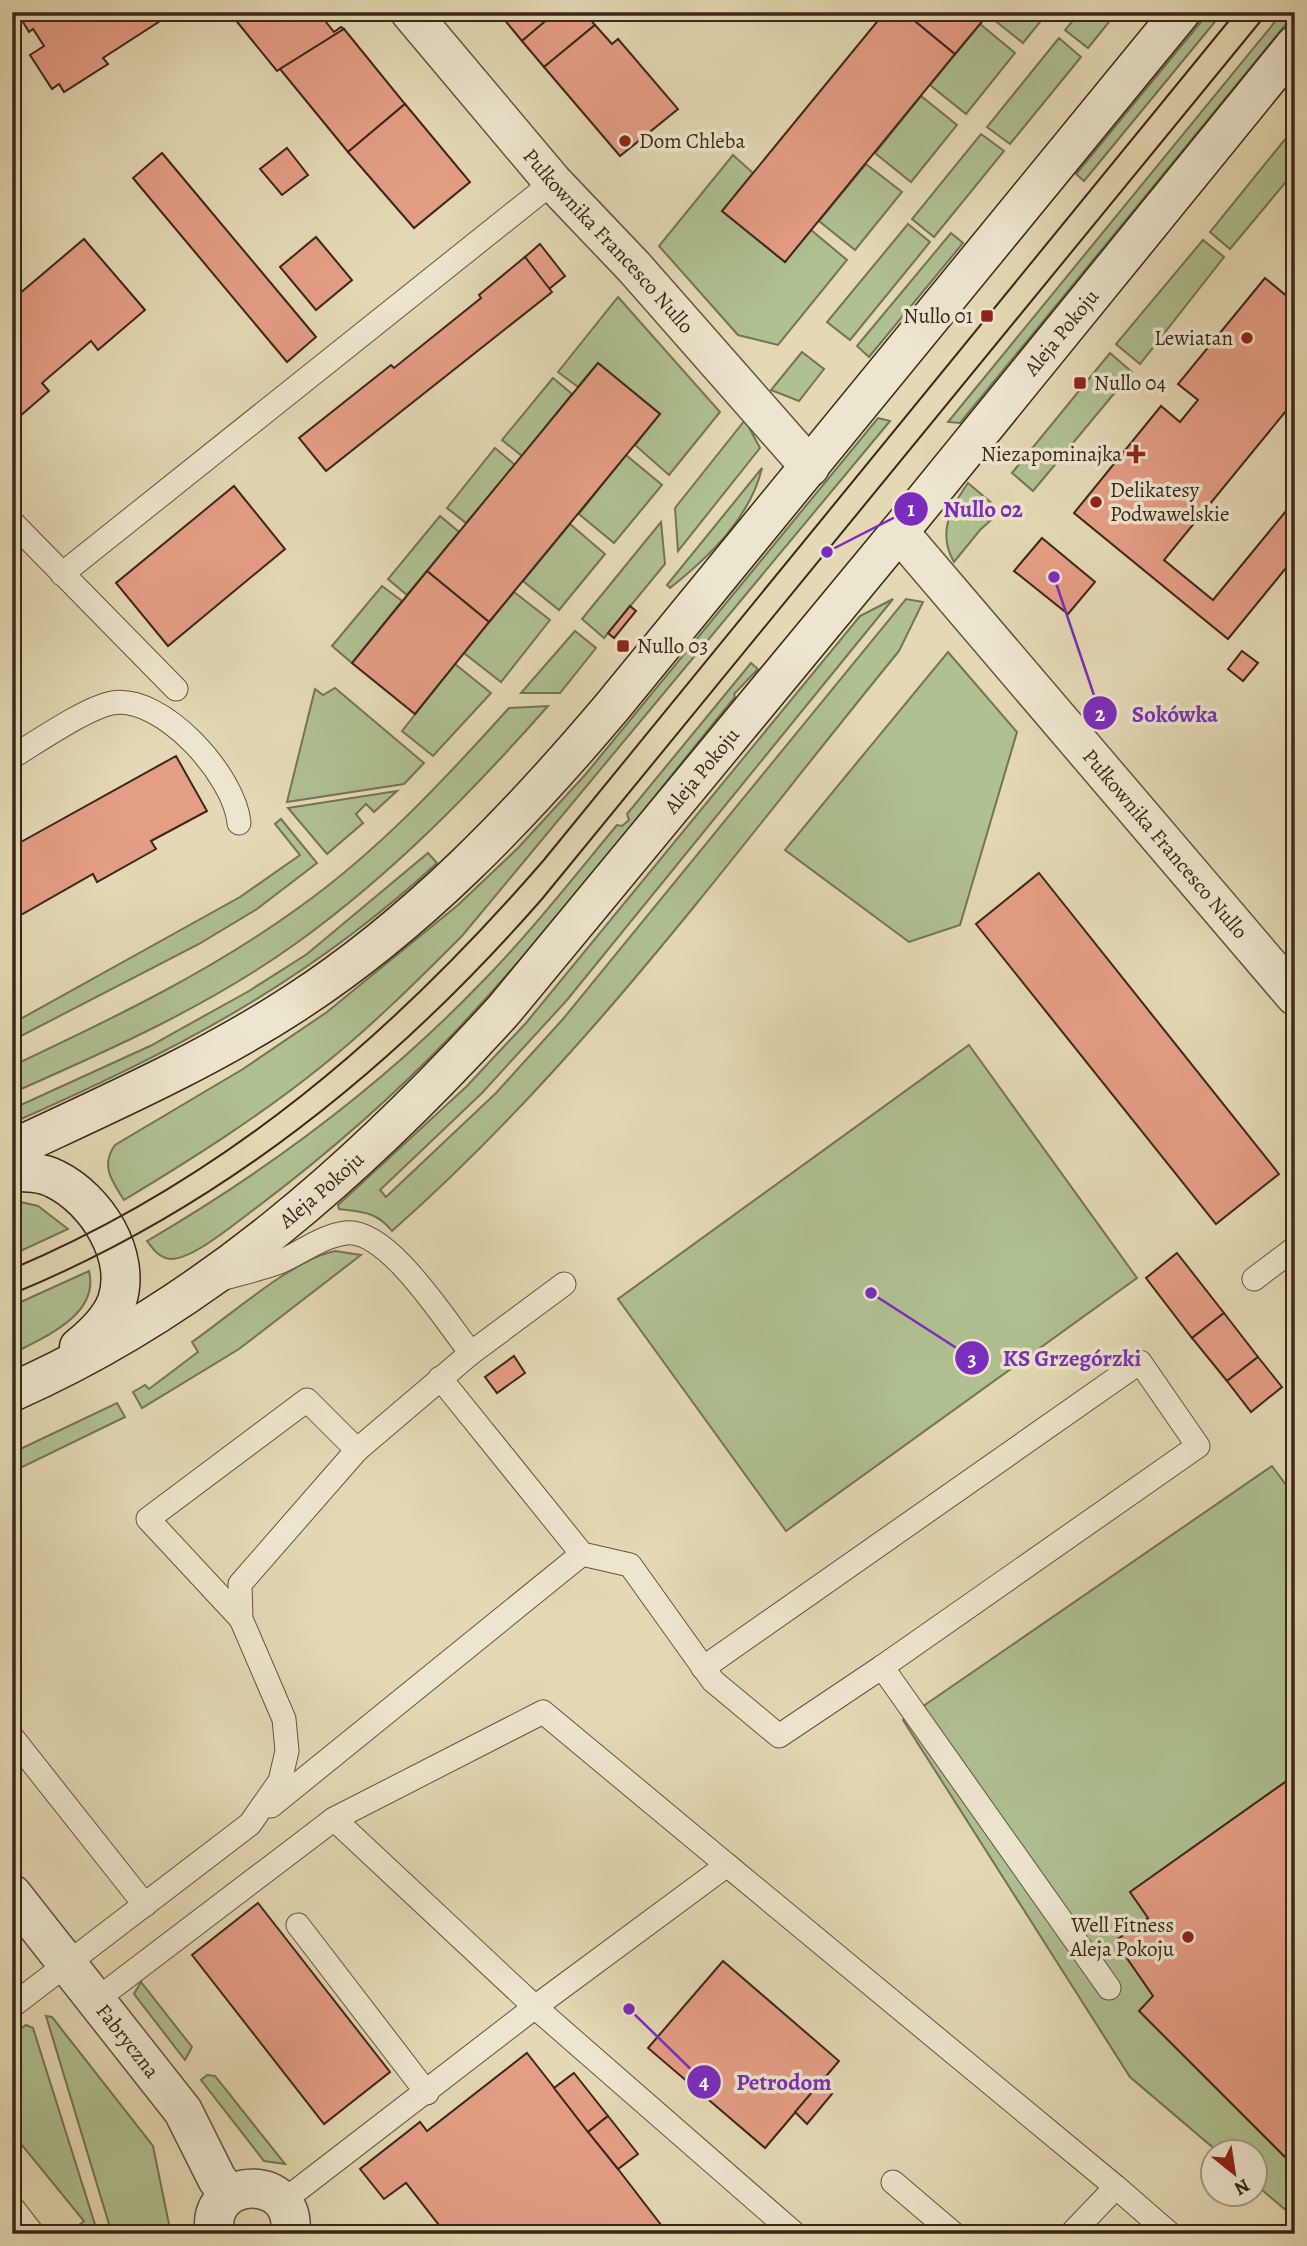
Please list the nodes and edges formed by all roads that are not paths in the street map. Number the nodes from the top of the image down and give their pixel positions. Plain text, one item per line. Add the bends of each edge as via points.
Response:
1 (410, 12) edge
2 (1181, 12) edge
3 (1295, 45) edge
4 (553, 182) junction
5 (810, 467) junction
6 (12, 522) edge
7 (900, 532) junction
8 (62, 575) junction
9 (176, 689) dead end
10 (12, 757) edge
11 (239, 823) dead end
12 (1292, 986) edge
13 (12, 1149) edge
14 (12, 1172) edge
15 (1295, 1248) edge
16 (1254, 1279) dead end
17 (208, 1282) junction
18 (564, 1284) dead end
19 (471, 1353) junction
20 (440, 1378) junction
21 (21, 1388) edge
22 (358, 1450) junction
23 (582, 1554) junction
24 (241, 1619) junction
25 (882, 1667) junction
26 (703, 1668) junction
27 (12, 1737) edge
28 (334, 1819) junction
29 (250, 1824) junction
30 (727, 1865) junction
31 (12, 1894) edge
32 (145, 1905) junction
33 (298, 1925) dead end
34 (68, 1965) junction
35 (1109, 1988) dead end
36 (96, 2000) junction
37 (12, 2006) edge
38 (535, 2007) junction
39 (427, 2093) junction
40 (892, 2182) dead end
41 (1116, 2187) junction
42 (229, 2196) junction
43 (12, 2207) edge
44 (286, 2218) edge
45 (33, 2234) edge
46 (215, 2234) edge
47 (795, 2234) edge
48 (954, 2234) edge
49 (1071, 2234) edge
50 (1170, 2234) edge

1 - 4 main road, Pułkownika Francesco Nullo
2 - 5 main road
3 - 7 main road, Aleja Pokoju
4 - 5 main road, Pułkownika Francesco Nullo
4 - 8 lane
5 - 13 main road via 575,750 494,838 416,911 332,977 263,1023
6 - 8 lane
7 - 12 main road, Pułkownika Francesco Nullo
7 - 17 main road, Aleja Pokoju via 469,1048 368,1148
8 - 9 lane
10 - 11 lane via 105,705 122,701 140,706 190,740 215,767 234,800
14 - 21 main road via 53,1178 78,1194 102,1226 120,1267 117,1300 106,1320 73,1353
15 - 16 lane
17 - 19 lane via 277,1263 331,1237 362,1235 387,1250
17 - 21 main road, Aleja Pokoju via 137,1327
18 - 19 lane
19 - 20 lane
20 - 22 lane
20 - 23 lane
22 - 24 lane via 240,1584
22 - 24 lane via 307,1400 148,1519
23 - 26 lane via 630,1564
23 - 29 lane
24 - 29 lane via 284,1719 287,1751 280,1781
25 - 26 lane via 779,1736
25 - 26 lane via 1198,1446 1140,1362
25 - 35 lane
27 - 32 lane
28 - 30 lane via 543,1712
28 - 36 lane
28 - 38 lane
29 - 32 lane
30 - 38 lane
30 - 41 lane
31 - 34 main road, Fabryczna
32 - 34 lane
33 - 39 lane
34 - 36 main road, Fabryczna
34 - 37 lane
36 - 42 main road, Fabryczna via 183,2111
38 - 39 lane
38 - 47 lane
39 - 44 lane
40 - 48 lane
41 - 49 lane
41 - 50 lane
42 - 44 main road via 239,2189 262,2189
42 - 46 main road via 215,2217
43 - 45 lane

